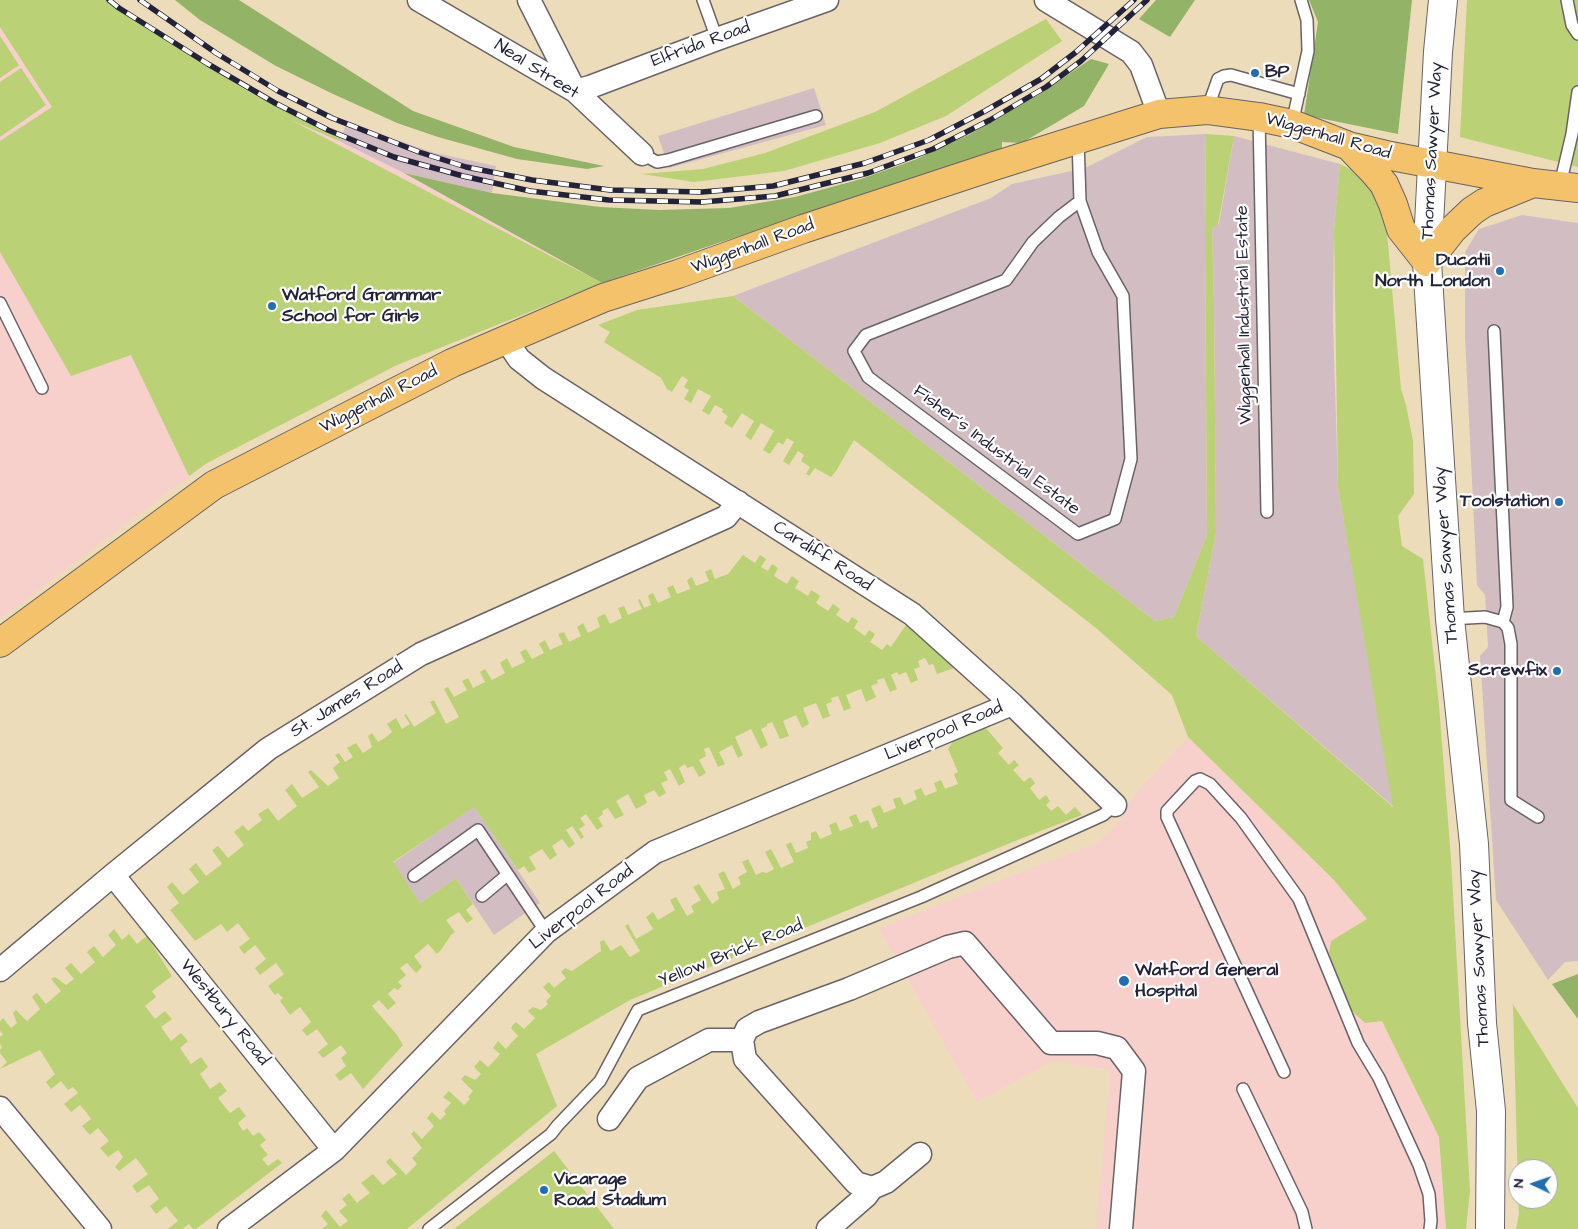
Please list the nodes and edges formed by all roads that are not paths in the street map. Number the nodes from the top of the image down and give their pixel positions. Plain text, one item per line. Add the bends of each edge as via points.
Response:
1 (419, 0) edge
2 (529, 0) edge
3 (703, 0) edge
4 (827, 0) edge
5 (1046, 0) edge
6 (1301, 0) edge
7 (1443, 0) edge
8 (1567, 0) edge
9 (1578, 34) edge
10 (717, 39) junction
11 (574, 91) junction
12 (1578, 92) edge
13 (1299, 94) junction
14 (1207, 110) junction
15 (1159, 114) junction
16 (816, 116) dead end
17 (1259, 117) junction
18 (1292, 124) junction
19 (1078, 140) junction
20 (1349, 146) junction
21 (642, 154) joint
22 (1433, 164) junction
23 (1533, 183) junction
24 (1569, 187) edge
25 (1080, 202) junction
26 (1427, 262) junction
27 (0, 304) edge
28 (1494, 331) dead end
29 (506, 340) junction
30 (42, 388) dead end
31 (738, 502) junction
32 (1267, 512) dead end
33 (1450, 619) junction
34 (1502, 622) junction
35 (0, 643) edge
36 (1012, 704) junction
37 (1115, 805) joint
38 (1538, 817) dead end
39 (113, 875) junction
40 (507, 875) junction
41 (414, 876) dead end
42 (482, 896) dead end
43 (546, 932) junction
44 (0, 970) edge
45 (742, 1040) junction
46 (1284, 1072) dead end
47 (1242, 1089) dead end
48 (0, 1109) edge
49 (609, 1119) dead end
50 (334, 1150) junction
51 (920, 1154) dead end
52 (872, 1188) junction
53 (100, 1229) edge
54 (229, 1229) edge
55 (429, 1229) edge
56 (828, 1229) edge
57 (1121, 1229) edge
58 (1306, 1229) edge
59 (1430, 1229) edge
60 (1490, 1229) edge

1 - 11 street, Neal Street
2 - 11 street
3 - 10 lane
4 - 10 street, Elfrida Road
5 - 15 street via 1131,52 1141,65
6 - 13 lane via 1307,20 1308,51
7 - 22 street, Thomas Sawyer Way
8 - 9 lane via 1572,25
10 - 11 street, Elfrida Road
11 - 21 street, Neal Street
12 - 24 lane
13 - 14 lane via 1231,75 1224,76 1218,79
13 - 18 lane
14 - 15 main road, Wiggenhall Road
14 - 17 main road, Wiggenhall Road
15 - 19 main road, Wiggenhall Road
16 - 21 lane via 668,160 657,162
17 - 18 main road, Wiggenhall Road
17 - 32 lane, Wiggenhall Industrial Estate
18 - 20 main road, Wiggenhall Road
19 - 25 lane, Fisher's Industrial Estate
19 - 29 main road, Wiggenhall Road via 603,298
20 - 22 main road, Wiggenhall Road
20 - 26 main road via 1384,184 1402,229
22 - 23 main road, Wiggenhall Road
22 - 26 street, Thomas Sawyer Way
23 - 24 main road, Wiggenhall Road
23 - 26 main road via 1472,211
25 - 25 lane, Fisher's Industrial Estate via 1098,252 1123,296 1132,459 1115,519 1078,534 868,377 854,351 866,335 1006,280 1033,242
26 - 33 street, Thomas Sawyer Way
27 - 30 lane
28 - 34 lane via 1507,607
29 - 31 street, Cardiff Road via 519,359 543,378
29 - 35 main road, Wiggenhall Road via 452,363 214,484
31 - 36 street, Cardiff Road via 912,614
31 - 39 street, St. James Road via 726,517 421,654 268,749
33 - 34 lane via 1485,617
33 - 60 street, Thomas Sawyer Way via 1474,844 1482,1023 1491,1111
34 - 38 lane via 1508,628 1511,644 1511,800
36 - 37 street, Cardiff Road
36 - 43 street, Liverpool Road via 655,852
37 - 55 lane, Yellow Brick Road via 1103,815 921,897 638,1010 600,1080 551,1134
39 - 44 street, St. James Road
39 - 50 street, Westbury Road
40 - 41 lane via 478,830
40 - 42 lane
40 - 43 lane
43 - 50 street, Liverpool Road
45 - 49 street via 709,1040 638,1078
45 - 52 street via 745,1059 856,1183
45 - 57 street via 748,1029 759,1022 965,943 1051,1042 1096,1043 1117,1048 1134,1072 1137,1115
46 - 59 lane via 1167,818 1167,811 1200,779 1210,784 1241,818 1299,899 1358,1042 1379,1078 1419,1165 1429,1194
47 - 58 lane via 1302,1212
48 - 53 street
50 - 54 street, Liverpool Road
51 - 52 street via 886,1182
52 - 56 street

